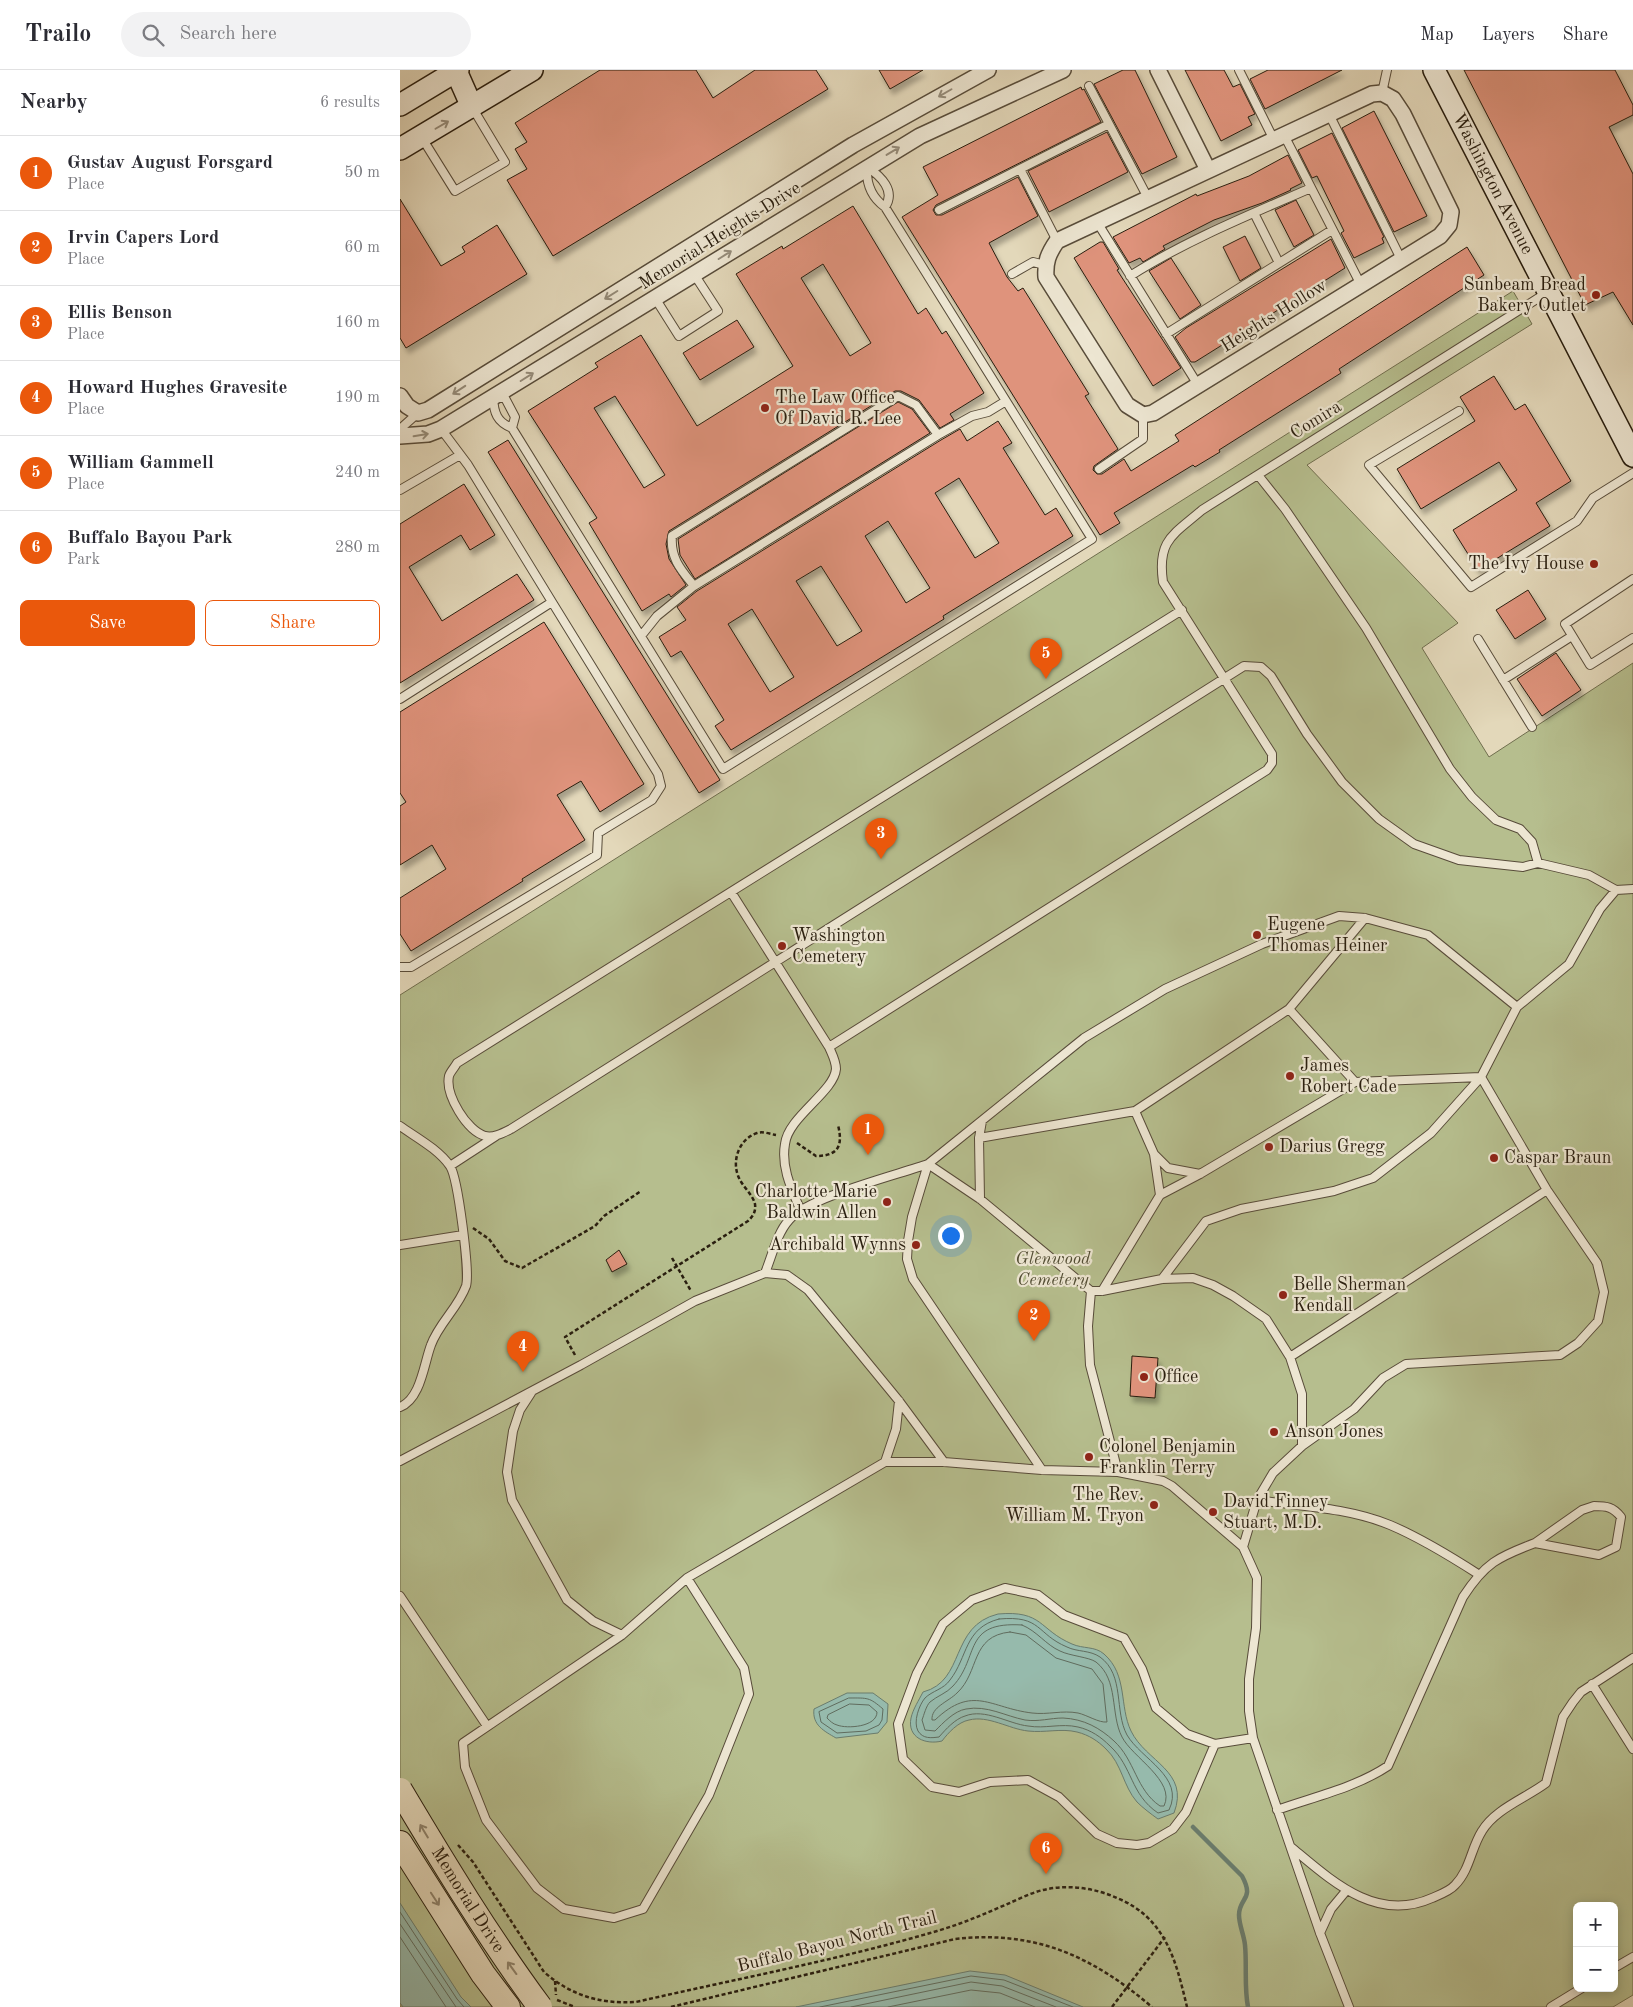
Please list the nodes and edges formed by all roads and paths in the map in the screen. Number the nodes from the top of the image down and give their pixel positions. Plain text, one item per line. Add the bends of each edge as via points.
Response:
1 (532, 70) edge
2 (988, 70) edge
3 (1063, 70) edge
4 (1158, 70) edge
5 (1240, 70) edge
6 (1387, 70) edge
7 (1434, 70) edge
8 (457, 71) edge
9 (1089, 86) dead end
10 (1382, 93) junction
11 (400, 105) edge
12 (472, 107) junction
13 (1329, 114) junction
14 (1109, 124) junction
15 (422, 137) junction
16 (1279, 137) junction
17 (853, 145) junction
18 (400, 149) edge
19 (867, 167) junction
20 (1020, 169) junction
21 (1208, 170) junction
22 (1311, 188) junction
23 (1148, 198) junction
24 (885, 207) junction
25 (939, 210) dead end
26 (1254, 213) junction
27 (1096, 222) junction
28 (1332, 230) junction
29 (1057, 241) junction
30 (681, 252) junction
31 (1401, 259) junction
32 (1279, 263) junction
33 (1045, 265) junction
34 (694, 274) junction
35 (1012, 274) dead end
36 (1130, 276) junction
37 (1361, 284) junction
38 (1549, 291) junction
39 (654, 298) junction
40 (1166, 334) junction
41 (480, 377) junction
42 (1198, 385) junction
43 (400, 396) edge
44 (493, 398) junction
45 (1006, 401) junction
46 (1458, 410) dead end
47 (423, 412) junction
48 (1143, 415) junction
49 (512, 428) junction
50 (400, 429) edge
51 (441, 430) junction
52 (938, 435) junction
53 (400, 436) edge
54 (460, 455) junction
55 (1633, 456) edge
56 (1099, 468) dead end
57 (1633, 473) edge
58 (1258, 475) junction
59 (400, 490) edge
60 (1633, 579) edge
61 (694, 586) junction
62 (552, 602) junction
63 (1182, 610) junction
64 (641, 636) junction
65 (1572, 636) junction
66 (1478, 638) dead end
67 (1633, 638) edge
68 (1224, 676) junction
69 (1503, 680) junction
70 (400, 699) edge
71 (1532, 727) dead end
72 (1538, 863) junction
73 (1633, 889) edge
74 (1616, 890) junction
75 (732, 892) junction
76 (1365, 918) junction
77 (776, 962) junction
78 (400, 967) edge
79 (1516, 1007) junction
80 (1289, 1008) junction
81 (829, 1047) junction
82 (1481, 1077) junction
83 (1355, 1082) junction
84 (1135, 1111) junction
85 (982, 1121) junction
86 (838, 1125) dead end
87 (400, 1126) edge
88 (498, 1135) junction
89 (786, 1138) junction
90 (979, 1138) junction
91 (1154, 1154) junction
92 (928, 1164) junction
93 (450, 1166) junction
94 (1200, 1174) junction
95 (1547, 1190) junction
96 (641, 1191) dead end
97 (1160, 1195) junction
98 (980, 1199) junction
99 (800, 1209) junction
100 (462, 1226) junction
101 (463, 1235) junction
102 (400, 1245) edge
103 (672, 1258) dead end
104 (677, 1267) junction
105 (765, 1273) junction
106 (1162, 1279) junction
107 (1091, 1291) junction
108 (1102, 1291) junction
109 (697, 1300) junction
110 (1290, 1357) junction
111 (581, 1365) junction
112 (532, 1391) junction
113 (899, 1401) junction
114 (400, 1407) edge
115 (1302, 1446) junction
116 (400, 1461) edge
117 (885, 1462) junction
118 (944, 1462) junction
119 (1042, 1470) junction
120 (1118, 1472) junction
121 (1257, 1500) junction
122 (1535, 1543) junction
123 (1243, 1547) junction
124 (1478, 1574) junction
125 (687, 1578) junction
126 (400, 1596) edge
127 (622, 1634) junction
128 (1633, 1658) edge
129 (1592, 1684) junction
130 (487, 1726) junction
131 (1253, 1738) junction
132 (1215, 1744) junction
133 (1633, 1749) edge
134 (400, 1790) edge
135 (1277, 1810) junction
136 (400, 1843) edge
137 (1289, 1846) junction
138 (481, 1875) dead end
139 (1346, 1891) junction
140 (1320, 1933) junction
141 (1164, 1937) junction
142 (1633, 1957) edge
143 (1618, 1966) edge
144 (555, 1982) junction
145 (1128, 1986) junction
146 (1575, 1992) edge
147 (508, 2007) edge
148 (540, 2007) edge
149 (575, 2007) edge
150 (672, 2007) edge
151 (1112, 2007) edge
152 (1152, 2007) edge
153 (1187, 2007) edge
154 (1349, 2007) edge
155 (1551, 2007) edge

1 - 12 main road
2 -> 17 street, Memorial Heights Drive
19 -> 3 street, Memorial Heights Drive via 920,136
4 - 21 street
5 - 16 lane
6 - 10 lane
7 - 38 main road, Washington Avenue
8 - 11 main road
8 - 12 main road
9 - 14 lane
10 - 13 street via 1372,94
10 - 31 street, Heights Hollow via 1392,99 1403,114 1451,212 1448,226 1440,236
15 -> 12 main road
12 - 15 lane via 504,162 455,191
13 - 16 street
13 - 31 lane
14 - 20 lane
14 - 23 lane
15 - 18 main road
16 - 21 street
16 - 22 lane
17 - 19 street
17 - 30 street, Memorial Heights Drive
19 - 24 lane via 866,182
19 - 24 lane via 879,174 890,193 890,201
34 -> 19 street, Memorial Heights Drive
20 - 25 lane
20 - 29 lane
21 - 23 street
22 - 26 lane
22 - 28 lane
23 - 27 street
24 - 45 lane
26 - 32 lane
26 - 36 lane
27 - 29 street
27 - 36 lane
28 - 32 lane
28 - 37 lane
29 - 33 street
30 - 34 street
30 -> 41 street, Memorial Heights Drive
31 - 37 street, Heights Hollow
32 - 40 lane
33 - 35 lane via 1033,262
33 - 48 street via 1046,277 1127,405
34 - 39 street, Memorial Heights Drive
34 - 39 lane via 718,312 678,336
36 - 40 lane
37 - 42 street, Heights Hollow
38 - 55 main road, Washington Avenue
38 - 58 lane, Comira
44 -> 39 street, Memorial Heights Drive
40 - 42 lane
41 - 44 street
41 -> 47 street, Memorial Heights Drive
42 - 48 street, Heights Hollow
43 - 47 street via 407,406
44 - 49 lane via 494,412 501,423
44 - 49 lane via 505,398 515,417
44 - 51 street, Memorial Heights Drive
45 - 52 lane
45 - 64 lane via 1092,539 723,769
46 - 57 lane via 1369,465 1471,587 1578,521 1593,498
47 - 50 lane
47 - 51 street
48 - 56 lane via 1143,439
49 - 64 lane
53 -> 51 street, Memorial Heights Drive
51 - 54 lane
52 - 61 lane
52 - 61 lane via 916,405 898,396 672,536 670,550 677,566
54 - 59 lane
54 - 62 lane
58 - 63 lane, Comira via 1202,510 1168,539 1161,562 1163,582
58 - 72 lane via 1366,628 1450,769 1496,820 1520,829 1532,842
60 - 65 lane via 1565,624
61 - 64 lane via 657,616
62 - 70 lane
62 - 78 lane via 658,774 660,786 652,800 598,833 597,855 411,967
63 - 68 lane, Comira
63 - 75 lane
65 - 67 lane via 1590,665
65 - 69 lane
66 - 69 lane
68 - 72 lane via 1244,666 1261,667 1272,676 1342,782 1379,819 1414,844 1459,860 1522,867
68 - 77 lane
68 - 81 lane, Comira via 1272,754 1272,763 1267,770
69 - 71 lane
72 - 74 lane via 1589,875
73 - 74 lane
74 - 79 lane via 1600,910 1569,964
75 - 77 lane
75 - 88 lane via 457,1063 449,1076 450,1092 464,1120 474,1131 486,1136
76 - 79 lane via 1428,935
76 - 80 lane
76 - 85 lane via 1339,916 1262,944 1164,989 1084,1038
77 - 81 lane
77 - 88 lane
79 - 82 lane
80 - 83 lane
80 - 84 lane
81 - 89 lane via 836,1069 832,1079
82 - 83 lane
82 - 95 lane
82 - 106 lane via 1431,1133 1373,1178 1334,1191 1241,1208 1206,1221
83 - 94 lane
84 - 90 lane
84 - 91 lane
85 - 90 lane
85 - 92 lane
86 - 89 path via 842,1140 838,1148 824,1156 816,1156
87 - 93 lane via 442,1155
88 - 93 lane
89 - 99 lane via 784,1163
89 - 104 path via 764,1132 744,1141 737,1152 735,1165 738,1177 754,1202 753,1216
90 - 98 lane
91 - 94 lane via 1168,1168
91 - 97 lane
92 - 98 lane
92 - 99 lane
92 - 119 lane via 908,1241 907,1259 913,1279
93 - 100 lane via 457,1187
94 - 97 lane
95 - 110 lane
95 - 115 lane via 1597,1263 1604,1292 1598,1321 1578,1343 1560,1355 1406,1364 1383,1378 1354,1409
96 - 100 path via 604,1216 595,1226 522,1268 505,1262 489,1239 476,1228
97 - 108 lane
98 - 107 lane
99 - 105 lane via 788,1220
100 - 101 lane
101 - 102 lane
101 - 114 lane via 467,1284 435,1334 416,1390
103 - 104 path
104 - 109 path
104 - 111 path via 565,1336
105 - 109 lane
105 - 113 lane via 787,1275 808,1290
106 - 108 lane
106 - 110 lane via 1193,1278 1233,1296 1266,1319
107 - 108 lane
107 - 120 lane via 1088,1326 1090,1365
109 - 111 lane
110 - 115 lane via 1302,1394
111 - 112 lane
112 - 116 lane
112 - 127 lane via 520,1410 513,1431 507,1472 512,1500 567,1600 593,1621
113 - 117 lane via 896,1429
113 - 118 lane
115 - 121 lane via 1273,1473
117 - 118 lane
117 - 125 lane
118 - 119 lane
119 - 120 lane
120 - 123 lane via 1163,1481 1172,1486
121 - 123 lane
121 - 124 lane via 1339,1512 1389,1524
122 - 122 lane via 1582,1510 1594,1506 1607,1506 1621,1517 1616,1547 1599,1555
122 - 124 lane via 1504,1555
123 - 131 lane via 1257,1578 1256,1628 1249,1679
124 - 135 lane via 1463,1598 1388,1766 1350,1785
125 - 127 lane
125 - 130 lane via 744,1668 749,1694 709,1795 643,1909 614,1918 564,1909 537,1888 486,1820 465,1767 463,1743
126 - 130 lane
127 - 130 lane
128 - 129 lane
129 - 133 lane
129 - 139 lane via 1581,1692 1563,1717 1546,1783 1493,1818 1482,1830 1470,1863 1455,1886 1415,1906 1383,1905
131 - 132 lane
131 - 135 lane
132 - 132 lane via 1186,1812 1173,1829 1149,1843 1137,1845 1117,1843 1097,1834 1059,1797 1028,1780 990,1782 959,1792 932,1786 903,1759 898,1724 917,1672 943,1624 972,1600 1005,1588 1038,1595 1064,1615 1124,1638 1142,1669 1156,1708 1187,1734
148 -> 134 main road, Memorial Drive, bridge via 506,1960
135 - 137 lane
136 -> 147 main road, Memorial Drive
137 - 139 lane
137 - 140 lane
138 - 144 path, Buffalo Bayou North Trail via 535,1960
139 - 140 lane via 1331,1909
140 - 154 lane
141 - 144 path, Buffalo Bayou North Trail via 1150,1920 1117,1897 1062,1887 1031,1893 967,1921 860,1953 636,2002 600,2001 581,1996
141 - 145 path
141 - 153 path, Buffalo Bayou North Trail via 1177,1962
142 - 143 lane
144 - 149 path via 556,1999
145 - 150 path via 1052,1946 984,1936 955,1939
145 - 151 path
145 - 152 path
146 - 155 lane

